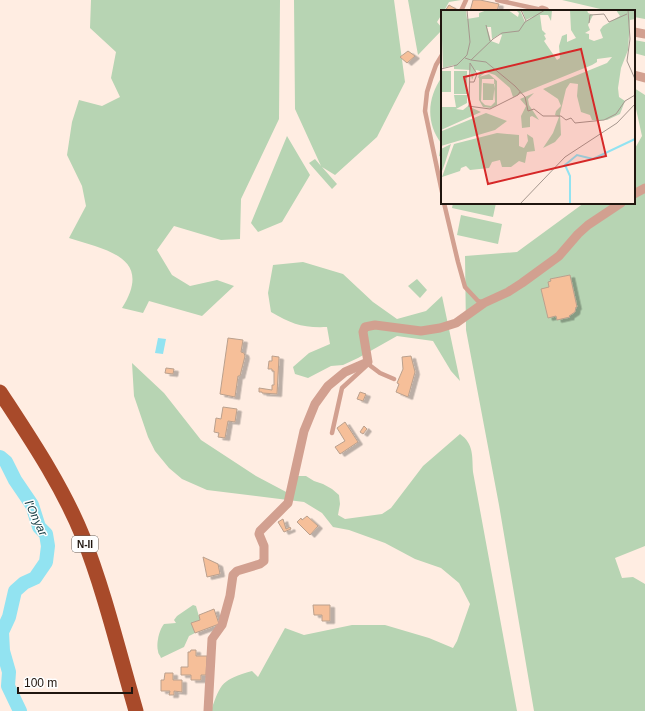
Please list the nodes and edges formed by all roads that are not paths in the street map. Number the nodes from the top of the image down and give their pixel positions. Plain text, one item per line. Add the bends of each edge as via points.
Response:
1 (466, 0) edge
2 (497, 0) edge
3 (461, 10) edge
4 (539, 10) edge
5 (635, 32) edge
6 (645, 34) edge
7 (441, 57) edge
8 (635, 75) edge
9 (645, 78) edge
10 (441, 187) edge
11 (645, 188) edge
12 (635, 193) edge
13 (444, 204) edge
14 (620, 204) edge
15 (484, 303) junction
16 (368, 363) junction
17 (394, 379) dead end
18 (0, 392) edge
19 (332, 433) dead end
20 (136, 711) edge
21 (208, 711) edge

1 - 3 lane
2 - 4 lane
5 - 6 street
7 - 10 lane via 431,79 425,110
8 - 9 street
11 - 12 street
13 - 15 lane via 465,287 478,301
14 - 15 street via 588,225 559,256 508,292
15 - 16 street via 456,322 440,328 421,330 365,326 363,332
16 - 17 lane via 380,373
16 - 19 lane via 342,388
16 - 21 street via 345,372 328,386 315,404 304,431 288,503 259,534 264,546 264,561 243,568 234,575 222,625 212,639
18 - 20 highway, N-II via 53,475 82,536 109,616

